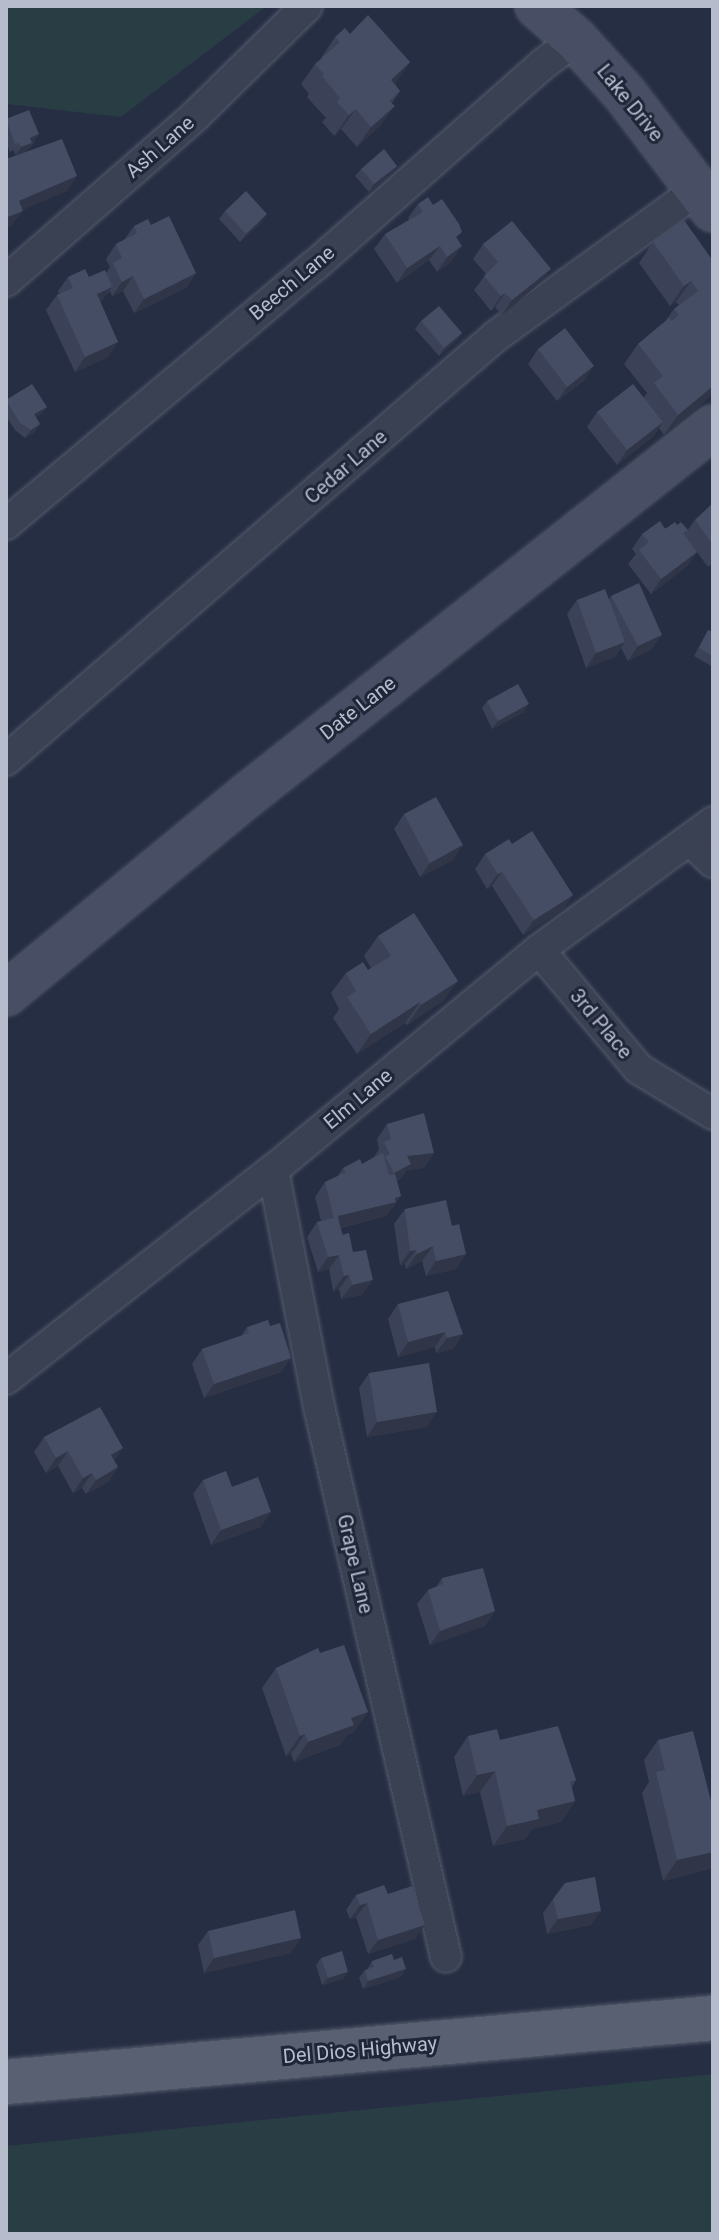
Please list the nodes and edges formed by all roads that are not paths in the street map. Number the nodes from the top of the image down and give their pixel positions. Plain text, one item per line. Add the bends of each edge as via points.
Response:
1 (307, 6) edge
2 (543, 7) edge
3 (576, 40) junction
4 (706, 199) edge
5 (7, 279) edge
6 (713, 427) edge
7 (6, 524) edge
8 (6, 760) edge
9 (702, 831) edge
10 (713, 862) edge
11 (539, 950) junction
12 (6, 994) edge
13 (713, 1114) edge
14 (273, 1170) junction
15 (6, 1379) edge
16 (446, 1957) dead end
17 (713, 2018) edge
18 (6, 2082) edge

1 - 5 street, Ash Lane via 195,116
2 - 3 street, Lake Drive
3 - 4 street, Lake Drive
3 - 7 street, Beech Lane
4 - 8 street, Cedar Lane via 496,336
6 - 12 street, Date Lane
9 - 10 street
9 - 11 street, Elm Lane
11 - 13 street, 3rd Place via 639,1069
11 - 14 street, Elm Lane
14 - 15 street, Elm Lane
14 - 16 street, Grape Lane via 320,1411
17 - 18 main road, Del Dios Highway

